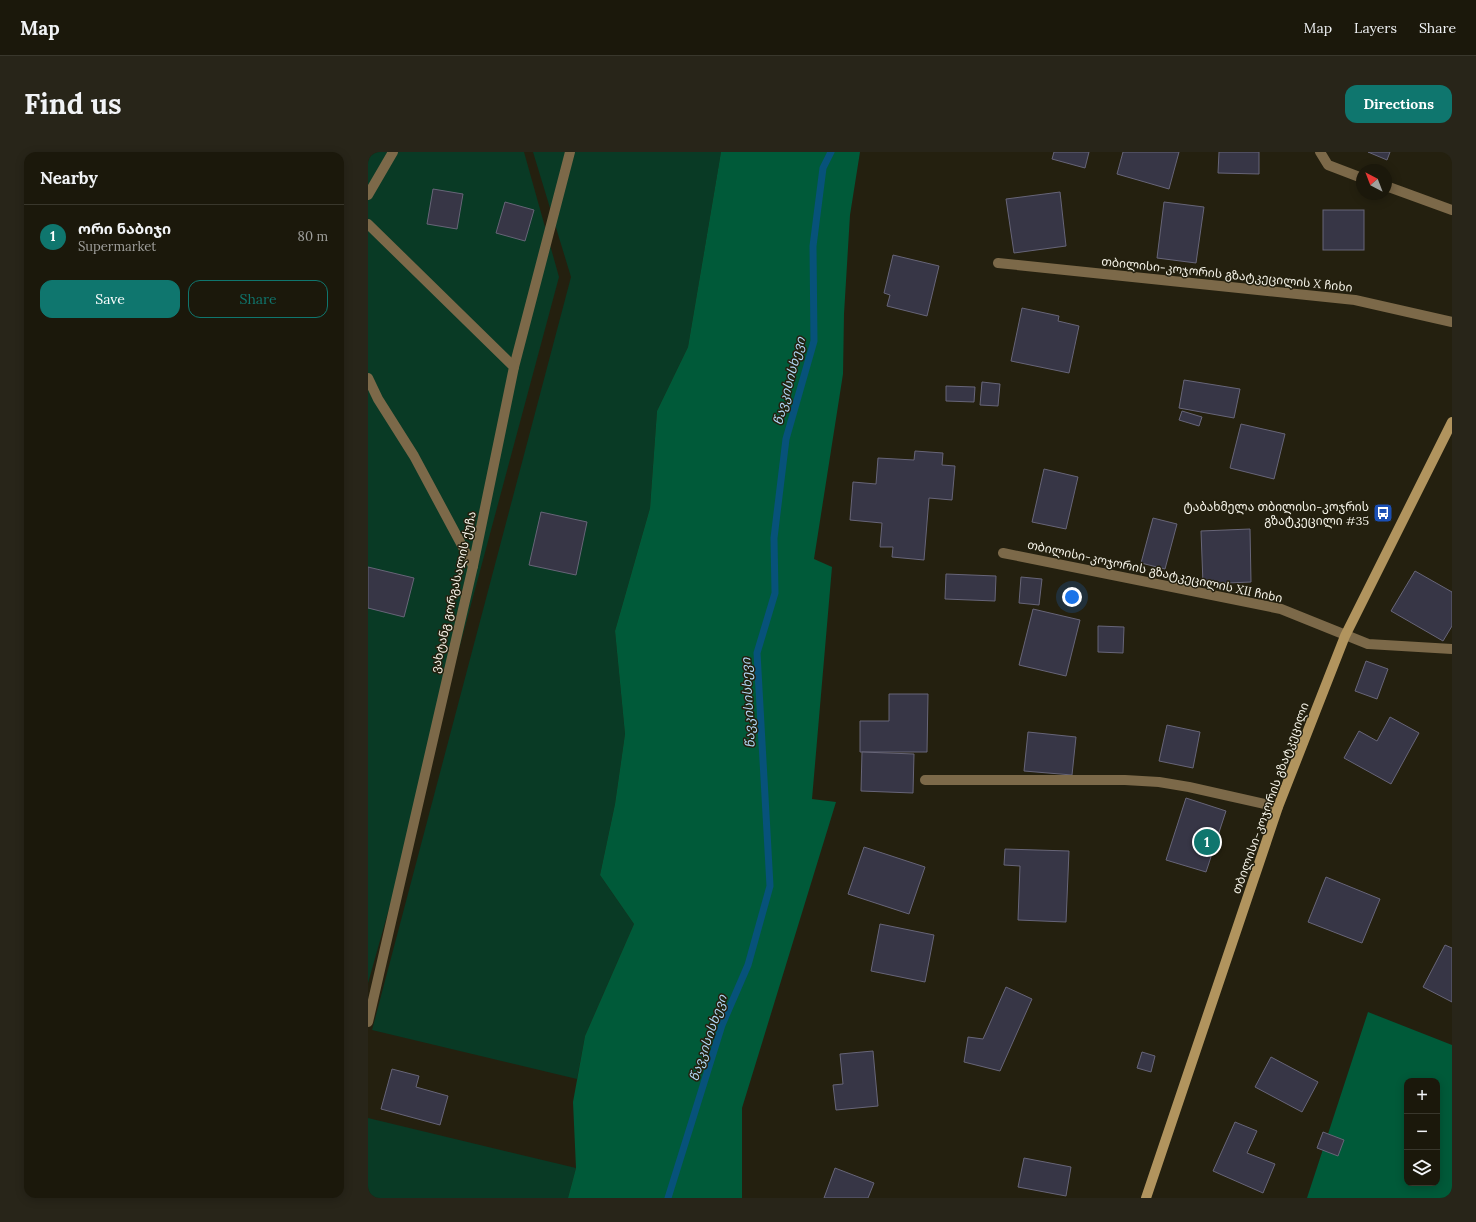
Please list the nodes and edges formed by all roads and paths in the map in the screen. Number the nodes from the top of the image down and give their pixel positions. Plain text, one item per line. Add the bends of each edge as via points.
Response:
1 (392, 152) edge
2 (570, 152) edge
3 (1320, 152) edge
4 (1356, 176) edge
5 (1392, 188) edge
6 (368, 195) edge
7 (1452, 210) edge
8 (368, 224) edge
9 (998, 263) dead end
10 (1452, 322) edge
11 (514, 367) junction
12 (368, 378) edge
13 (1452, 422) edge
14 (1003, 553) dead end
15 (473, 566) junction
16 (1345, 636) junction
17 (1452, 649) edge
18 (926, 780) dead end
19 (1278, 807) junction
20 (368, 1022) edge
21 (1146, 1198) edge

1 - 6 street
2 - 11 street, ვახტანგ გორგასალის ქუჩა
3 - 4 street via 1328,166
5 - 7 street
8 - 11 street
9 - 10 street, თბილისი-კოჯორის გზატკეცილის X ჩიხი via 1355,300
11 - 15 street, ვახტანგ გორგასალის ქუჩა
12 - 15 street via 378,399 414,456
13 - 16 main road, თბილისი-კოჯორის გზატკეცილი
14 - 16 street, თბილისი-კოჯორის გზატკეცილის XII ჩიხი via 1281,609
15 - 20 street, ვახტანგ გორგასალის ქუჩა
16 - 17 street, თბილისი-კოჯორის გზატკეცილის XII ჩიხი via 1368,644
16 - 19 main road, თბილისი-კოჯორის გზატკეცილი
18 - 19 street via 1159,782
19 - 21 main road, თბილისი-კოჯორის გზატკეცილი

